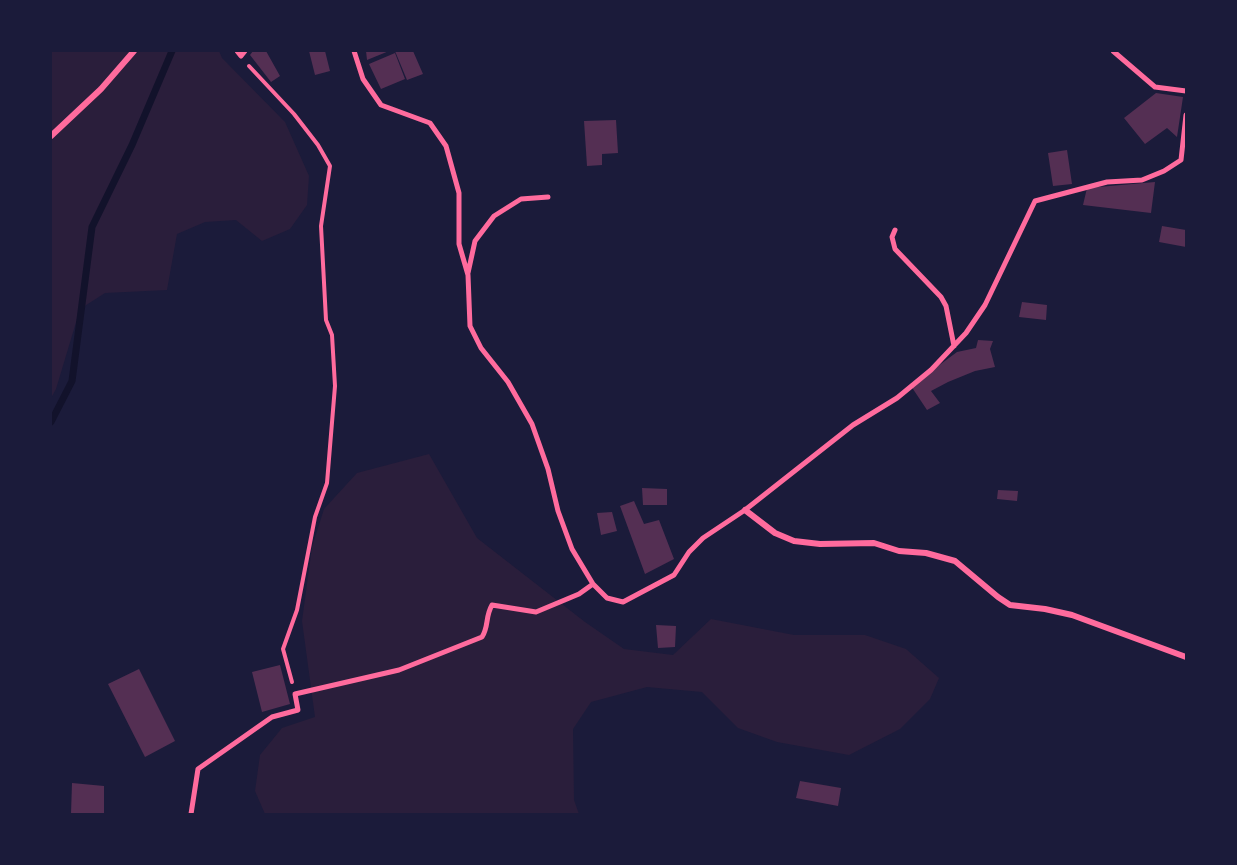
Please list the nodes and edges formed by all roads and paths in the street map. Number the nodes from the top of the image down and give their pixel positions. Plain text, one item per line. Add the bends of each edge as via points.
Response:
1 (134, 51) edge
2 (245, 51) edge
3 (354, 51) edge
4 (1113, 51) edge
5 (239, 54) edge
6 (1186, 91) edge
7 (1186, 115) edge
8 (51, 136) edge
9 (548, 197) dead end
10 (895, 230) dead end
11 (468, 275) junction
12 (954, 346) junction
13 (745, 510) junction
14 (593, 584) junction
15 (1186, 657) edge
16 (295, 694) junction
17 (191, 814) edge

1 - 8 street
2 - 5 street
3 - 11 street via 363,79 381,105 430,123 446,146 459,193 459,244
4 - 6 street via 1155,87
5 - 16 path via 294,114 330,166 321,226 326,320 332,335 335,387 327,483 315,517 297,610 283,648
7 - 12 street via 1181,160 1164,171 1142,180 1107,182 1035,201 985,305
9 - 11 street via 521,199 494,216 475,241
10 - 12 street via 895,249 946,306
11 - 14 street via 470,326 532,424 572,549
12 - 13 street via 897,398 853,425
13 - 14 street via 702,538 674,575 623,602 607,598
13 - 15 street via 794,542 874,543 955,561 1010,605 1072,615
14 - 16 street via 536,612 492,605 482,637 399,670
16 - 17 street via 298,710 272,717 198,769

